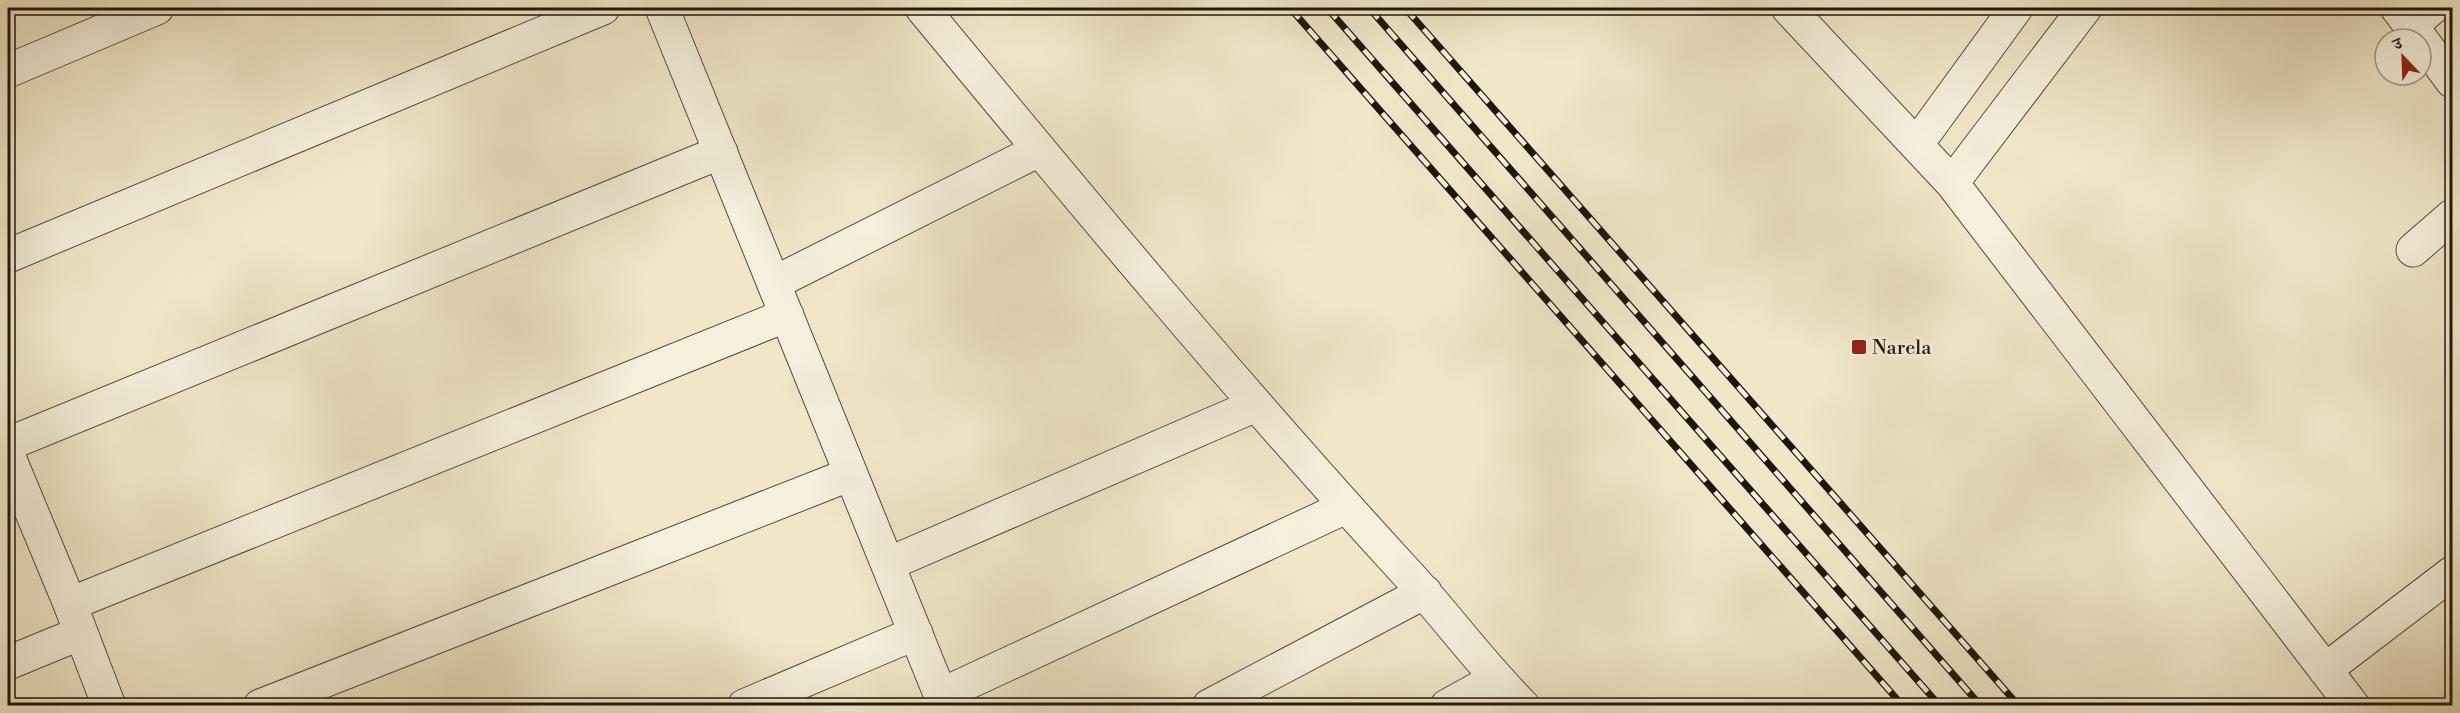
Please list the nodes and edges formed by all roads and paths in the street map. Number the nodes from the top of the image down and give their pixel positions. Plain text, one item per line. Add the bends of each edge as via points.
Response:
1 (157, 8) edge
2 (603, 8) edge
3 (663, 8) edge
4 (921, 8) edge
5 (1788, 8) edge
6 (2016, 8) edge
7 (2085, 8) edge
8 (2416, 24) edge
9 (8, 71) edge
10 (2452, 81) edge
11 (1917, 144) junction
12 (1039, 150) junction
13 (721, 153) junction
14 (1952, 183) junction
15 (2452, 216) edge
16 (2413, 250) dead end
17 (8, 256) edge
18 (774, 283) junction
19 (787, 315) junction
20 (1256, 405) junction
21 (8, 444) edge
22 (8, 455) edge
23 (851, 474) junction
24 (1346, 507) junction
25 (888, 564) junction
26 (2452, 573) edge
27 (1425, 592) junction
28 (76, 619) junction
29 (916, 633) junction
30 (8, 663) edge
31 (2325, 670) junction
32 (1496, 679) junction
33 (943, 700) edge
34 (109, 705) edge
35 (260, 705) edge
36 (744, 705) edge
37 (1209, 705) edge
38 (1447, 705) edge
39 (1523, 705) edge
40 (2353, 705) edge

1 - 9 street
2 - 17 street
3 - 13 street
4 - 12 street
5 - 11 street
6 - 11 street
7 - 14 street
8 - 10 street
11 - 14 street
12 - 18 street
12 - 20 street
13 - 18 street
13 - 21 street
14 - 31 street
15 - 16 street
18 - 19 street
19 - 23 street
19 - 28 street
20 - 24 street
20 - 25 street
22 - 28 street
23 - 25 street
23 - 35 street
24 - 27 street
24 - 33 street
25 - 29 street
26 - 31 street
27 - 32 street
27 - 37 street
28 - 30 street
28 - 34 street
29 - 33 street
29 - 36 street
31 - 40 street
32 - 38 street
32 - 39 street

